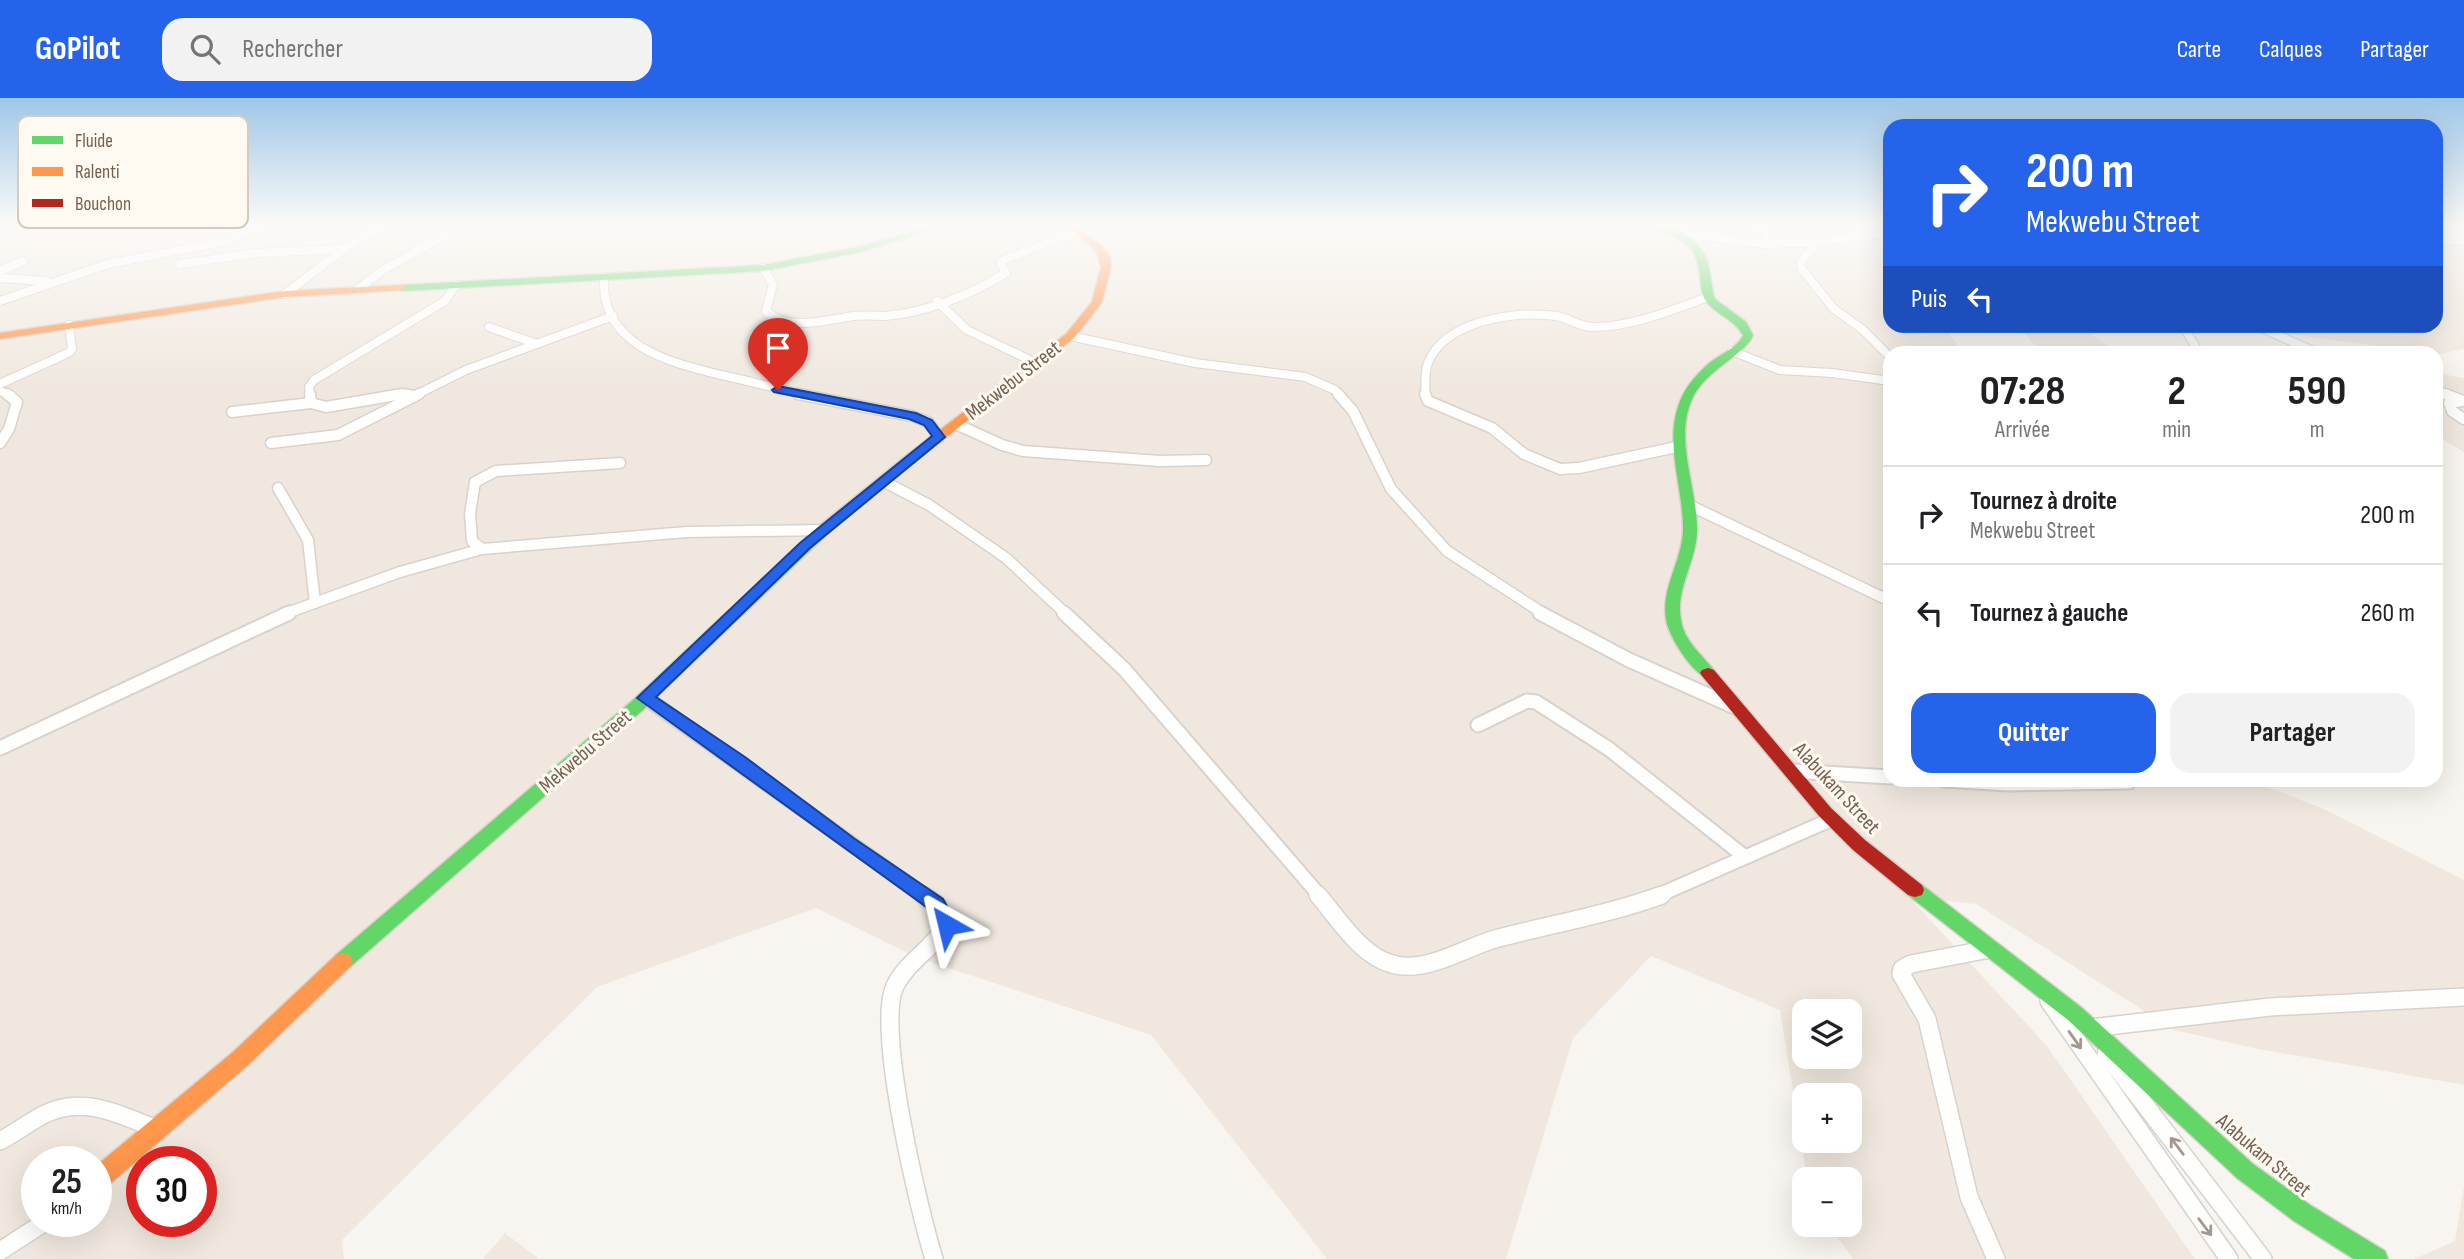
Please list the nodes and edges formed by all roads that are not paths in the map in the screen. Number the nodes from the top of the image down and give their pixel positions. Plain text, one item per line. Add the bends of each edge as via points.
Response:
1 (21, 279) edge
2 (59, 279) edge
3 (304, 279) edge
4 (371, 279) edge
5 (564, 279) edge
6 (603, 279) edge
7 (770, 279) edge
8 (995, 279) edge
9 (1103, 279) edge
10 (1707, 279) edge
11 (1810, 279) edge
12 (53, 281) junction
13 (456, 285) junction
14 (358, 289) junction
15 (285, 294) junction
16 (1708, 297) junction
17 (0, 301) edge
18 (937, 302) junction
19 (613, 316) junction
20 (69, 325) junction
21 (489, 327) dead end
22 (2274, 333) edge
23 (0, 336) edge
24 (1070, 336) junction
25 (537, 344) junction
26 (2302, 346) edge
27 (1883, 350) edge
28 (1732, 351) junction
29 (1036, 363) junction
30 (1883, 380) edge
31 (0, 384) edge
32 (0, 391) edge
33 (2443, 393) edge
34 (415, 397) junction
35 (2463, 401) edge
36 (311, 403) junction
37 (232, 412) dead end
38 (2464, 419) edge
39 (956, 424) junction
40 (939, 437) junction
41 (0, 443) edge
42 (271, 443) dead end
43 (1681, 446) junction
44 (1206, 460) dead end
45 (620, 463) dead end
46 (883, 481) junction
47 (278, 488) dead end
48 (1689, 505) junction
49 (823, 530) junction
50 (482, 550) junction
51 (1883, 598) edge
52 (315, 603) junction
53 (646, 698) junction
54 (1737, 708) junction
55 (1478, 725) dead end
56 (0, 748) edge
57 (1792, 771) junction
58 (1883, 777) edge
59 (1832, 819) junction
60 (1745, 857) junction
61 (1990, 949) junction
62 (2036, 984) junction
63 (2464, 997) edge
64 (2076, 1014) junction
65 (2091, 1028) junction
66 (159, 1130) junction
67 (0, 1142) edge
68 (112, 1168) edge
69 (21, 1237) edge
70 (0, 1251) edge
71 (934, 1259) edge
72 (1996, 1259) edge
73 (2229, 1259) edge
74 (2263, 1259) edge
75 (2376, 1259) edge

1 - 12 street
2 - 12 street
3 - 15 street
4 - 14 street
5 - 13 main road
6 - 19 street via 601,290
7 - 18 street via 773,284 766,311 774,319 807,322 883,316
8 - 18 street
9 - 24 main road, Mekwebu Street via 1097,302
10 - 16 main road
11 - 27 street via 1834,309
12 - 17 street
13 - 14 main road
13 - 36 street via 444,301 314,380 309,387
14 - 15 main road
15 - 20 main road
16 - 28 main road, Alabukam Street via 1746,328 1749,339
16 - 43 street via 1598,327 1541,315 1480,323 1448,337 1427,365 1428,401 1492,428 1524,454 1555,468 1579,468
18 - 29 street via 967,330
19 - 25 street
19 - 40 street via 626,337 673,362 804,397 912,416 928,422
20 - 23 main road
20 - 31 street via 70,352
21 - 25 street
22 - 26 street
24 - 29 main road, Mekwebu Street
24 - 54 street via 1195,363 1305,377 1335,390 1353,411 1391,489 1447,551 1526,605 1629,660
25 - 34 street via 466,370
28 - 30 street via 1780,370
28 - 43 main road, Alabukam Street via 1704,370 1684,401
29 - 39 main road, Mekwebu Street
32 - 41 street via 17,402
33 - 35 street
34 - 36 street via 402,394 326,407
34 - 42 street via 338,435
35 - 38 street via 2449,403
36 - 37 street
39 - 40 main road, Mekwebu Street
39 - 44 street via 1023,451
40 - 46 main road, Mekwebu Street
43 - 48 main road, Alabukam Street
45 - 50 street via 496,471 482,476 475,482 470,513 472,541
46 - 49 main road, Mekwebu Street
46 - 60 street via 929,505 1006,558 1124,669 1360,943 1391,965 1440,959 1488,941 1611,913
47 - 52 street via 308,540
48 - 51 street
48 - 54 main road, Alabukam Street via 1690,534 1671,605 1673,624 1686,647
49 - 50 street via 687,532
49 - 53 main road, Mekwebu Street
50 - 52 street via 400,572
52 - 56 street
53 - 66 main road, Mekwebu Street via 362,942
53 - 71 street via 936,904 944,915 947,925 943,932 899,980 890,1005 892,1056 920,1215
54 - 57 main road, Alabukam Street
55 - 60 street via 1527,701 1536,702 1609,749
57 - 58 street
57 - 59 main road, Alabukam Street
59 - 60 street
59 - 61 main road, Alabukam Street
61 - 62 main road, Alabukam Street
61 - 72 street via 1911,964 1901,974 1927,1019 1969,1197
62 - 64 main road, Alabukam Street
62 -> 73 street
63 - 65 street via 2270,1007
64 - 65 main road, Alabukam Street
74 -> 64 street
65 - 75 main road, Alabukam Street via 2245,1171
66 - 67 street via 92,1104 76,1103 43,1115
66 - 68 main road, Mekwebu Street
69 - 70 street

